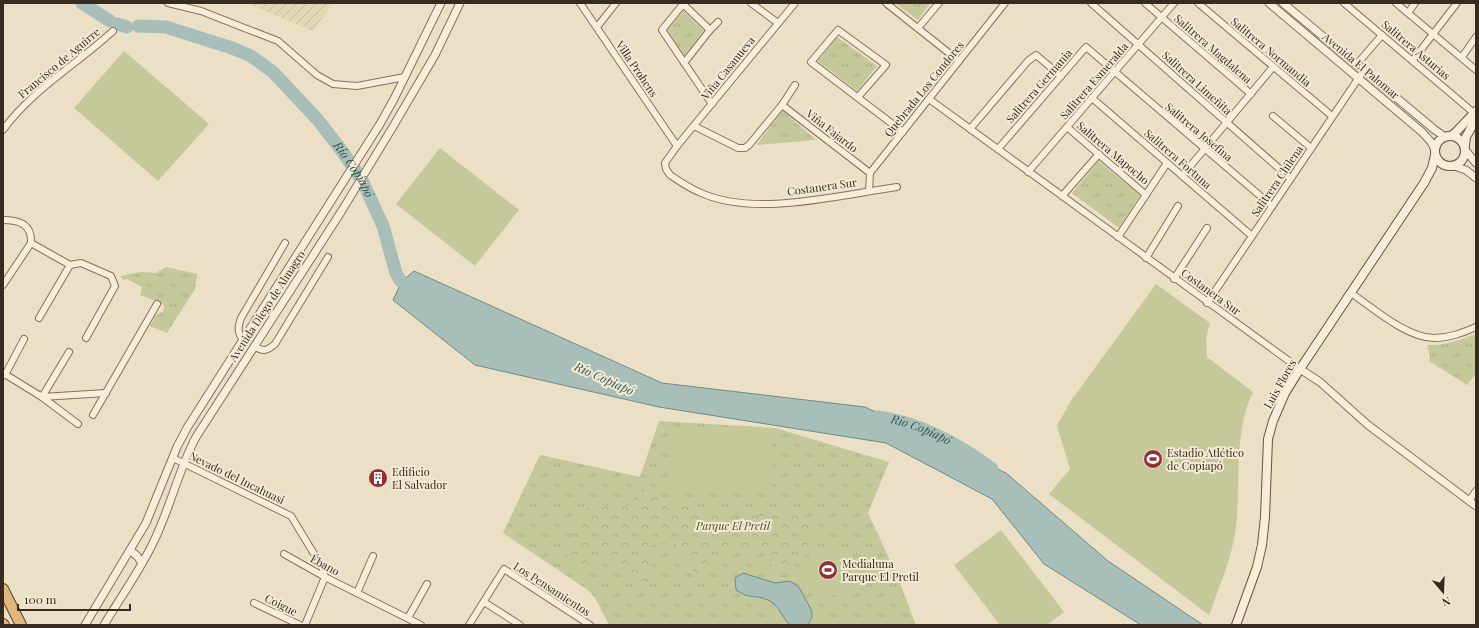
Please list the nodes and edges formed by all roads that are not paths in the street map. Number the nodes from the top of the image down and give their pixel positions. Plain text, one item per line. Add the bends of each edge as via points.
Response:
1 (168, 3) edge
2 (441, 3) edge
3 (460, 3) edge
4 (580, 3) edge
5 (616, 3) edge
6 (683, 3) edge
7 (751, 3) edge
8 (795, 3) edge
9 (886, 3) edge
10 (939, 3) edge
11 (1005, 3) edge
12 (1091, 3) edge
13 (1144, 3) edge
14 (1174, 3) edge
15 (1198, 3) edge
16 (1269, 3) edge
17 (1283, 3) edge
18 (1344, 3) edge
19 (1396, 3) edge
20 (1415, 3) edge
21 (1457, 3) edge
22 (1408, 13) junction
23 (1162, 18) junction
24 (718, 22) dead end
25 (778, 23) junction
26 (597, 28) junction
27 (918, 28) junction
28 (710, 30) junction
29 (113, 31) dead end
30 (1434, 34) junction
31 (1382, 35) junction
32 (1476, 37) edge
33 (1138, 45) junction
34 (1462, 57) junction
35 (1413, 60) junction
36 (960, 61) junction
37 (684, 63) junction
38 (1357, 64) junction
39 (1273, 67) junction
40 (1364, 70) junction
41 (1476, 70) edge
42 (1114, 72) junction
43 (1061, 76) junction
44 (405, 77) junction
45 (1358, 77) junction
46 (795, 85) dead end
47 (1251, 94) junction
48 (858, 97) junction
49 (1092, 98) junction
50 (929, 99) junction
51 (712, 104) junction
52 (782, 105) junction
53 (1475, 114) edge
54 (1273, 116) dead end
55 (1332, 116) junction
56 (1226, 123) junction
57 (694, 126) junction
58 (1067, 127) junction
59 (970, 129) junction
60 (3, 130) edge
61 (903, 132) junction
62 (1448, 136) junction
63 (677, 146) junction
64 (1311, 148) junction
65 (1466, 148) junction
66 (998, 149) junction
67 (1204, 149) junction
68 (1435, 152) junction
69 (1099, 154) junction
70 (1167, 163) junction
71 (1476, 163) edge
72 (1451, 166) junction
73 (1028, 172) junction
74 (870, 173) junction
75 (1182, 176) junction
76 (1290, 178) junction
77 (1476, 178) edge
78 (1424, 183) junction
79 (896, 187) dead end
80 (869, 191) junction
81 (1146, 195) junction
82 (1062, 196) junction
83 (1178, 206) dead end
84 (1272, 206) junction
85 (3, 220) edge
86 (1207, 228) dead end
87 (1252, 236) junction
88 (1118, 237) junction
89 (31, 243) junction
90 (285, 243) dead end
91 (328, 257) dead end
92 (1146, 258) junction
93 (70, 265) junction
94 (1174, 279) junction
95 (3, 285) edge
96 (1351, 293) junction
97 (1207, 303) junction
98 (157, 304) dead end
99 (39, 318) dead end
100 (1476, 328) edge
101 (86, 338) dead end
102 (24, 339) dead end
103 (243, 340) junction
104 (254, 346) junction
105 (69, 352) dead end
106 (1300, 369) junction
107 (4, 374) edge
108 (106, 394) junction
109 (42, 398) junction
110 (93, 415) dead end
111 (78, 424) dead end
112 (173, 458) junction
113 (184, 464) junction
114 (1476, 491) edge
115 (1469, 501) junction
116 (1476, 506) edge
117 (130, 550) junction
118 (284, 554) dead end
119 (373, 556) dead end
120 (142, 563) junction
121 (324, 577) junction
122 (427, 584) dead end
123 (3, 589) edge
124 (357, 593) junction
125 (484, 602) junction
126 (254, 603) dead end
127 (408, 618) junction
128 (21, 625) edge
129 (85, 625) edge
130 (104, 625) edge
131 (300, 625) edge
132 (305, 625) edge
133 (421, 625) edge
134 (469, 625) edge
135 (520, 625) edge
136 (590, 625) edge
137 (1236, 625) edge

1 - 44 street via 201,11 278,41 317,75 333,84 357,86
2 - 44 street, Avenida Diego de Almagro
3 - 104 street, Avenida Diego de Almagro via 432,60 376,155
4 - 26 street, Villa Prohens
5 - 26 street
6 - 28 street
6 - 37 street via 662,30
7 - 25 street
8 - 25 street, Viña Casanueva
9 - 27 street
10 - 27 street
11 - 36 street, Quebrada Los Condores
12 - 33 street, Salitrera Limeñita
13 - 23 street, Salitrera Magdalena
14 - 23 street, Salitrera Esmeralda
15 - 39 street, Salitrera Normandia
16 - 45 street, Avenida El Palomar
17 - 38 street, Avenida El Palomar
18 - 31 street, Salitrera Asturias
19 - 22 street
20 - 22 street
21 - 30 street
22 - 30 street
23 - 33 street, Salitrera Esmeralda
23 - 47 street, Salitrera Magdalena
24 - 28 street
25 - 51 street, Viña Casanueva
26 - 63 street, Villa Prohens
27 - 36 street
28 - 37 street
29 - 60 street, Francisco de Aguirre via 36,94
30 - 34 street
30 - 35 street
31 - 35 street, Salitrera Asturias
31 - 38 street
32 - 34 street
33 - 42 street, Salitrera Esmeralda
33 - 56 street, Salitrera Limeñita
34 - 41 street
35 - 53 street, Salitrera Asturias
36 - 50 street, Quebrada Los Condores
37 - 51 street
38 - 40 street, Avenida El Palomar
39 - 47 street
39 - 55 street, Salitrera Normandia
40 - 45 street, Salitrera Chilena
40 - 62 street, Avenida El Palomar via 1435,130
42 - 43 street, Salitrera Germania via 1086,47
42 - 49 street, Salitrera Esmeralda
42 - 67 street, Salitrera Josefina
43 - 59 street via 1036,55
43 - 66 street, Salitrera Germania
44 - 103 street, Avenida Diego de Almagro via 368,143
45 - 55 street, Salitrera Chilena
45 - 68 street, Avenida El Palomar via 1427,136
46 - 52 street
47 - 56 street
48 - 48 street via 811,62 838,30 886,65
48 - 61 street
49 - 58 street, Salitrera Esmeralda
49 - 70 street, Salitrera Fortuna
50 - 59 street, Costanera Sur
50 - 61 street, Quebrada Los Condores
51 - 57 street, Viña Casanueva
52 - 57 street via 745,148 738,148
52 - 74 street, Viña Fajardo
53 - 62 main road
53 - 65 main road via 1466,137
54 - 64 street
55 - 64 street, Salitrera Chilena
56 - 67 street
56 - 76 street, Salitrera Limeñita
57 - 63 street, Viña Casanueva
58 - 69 street, Salitrera Mapocho
58 - 73 street, Salitrera Esmeralda
59 - 66 street, Costanera Sur
61 - 74 street, Quebrada Los Condores
62 - 65 main road via 1458,138
62 - 68 main road via 1439,141
63 - 80 street, Costanera Sur via 665,163 667,172 699,193 720,199 765,204 801,203
64 - 76 street, Salitrera Chilena
65 - 71 street
65 - 72 main road via 1463,161
66 - 73 street, Costanera Sur
67 - 75 street
67 - 84 street, Salitrera Josefina
68 - 72 main road via 1440,163
68 - 78 main road, Luis Flores via 1432,168
69 - 81 street, Salitrera Mapocho
69 - 82 street
70 - 75 street, Salitrera Fortuna
70 - 81 street
72 - 77 street via 1462,168
72 - 78 main road, Luis Flores via 1436,171
73 - 82 street, Costanera Sur
74 - 80 street
75 - 87 street, Salitrera Fortuna
76 - 84 street, Salitrera Chilena
78 - 96 main road, Luis Flores
79 - 80 street, Costanera Sur
81 - 88 street
82 - 88 street, Costanera Sur
83 - 92 street
84 - 87 street, Salitrera Chilena
85 - 89 street via 15,220 24,224
86 - 94 street
87 - 97 street, Salitrera Chilena
88 - 92 street, Costanera Sur
89 - 93 street
89 - 95 street
90 - 103 street via 240,318 238,329
91 - 104 street via 274,344 268,350 261,351
92 - 94 street, Costanera Sur
93 - 99 street
93 - 101 street via 81,263 111,276 115,286
94 - 97 street, Costanera Sur
96 - 100 street via 1404,330 1420,336 1450,336
96 - 106 main road, Luis Flores
97 - 106 street, Costanera Sur
98 - 108 street
102 - 107 street
103 - 104 street
103 - 112 street, Avenida Diego de Almagro via 187,428
104 - 113 street, Avenida Diego de Almagro via 198,433
105 - 109 street
106 - 115 street, Costanera Sur via 1320,382 1368,425
106 - 137 main road, Luis Flores via 1285,393 1268,439 1266,517 1262,545
107 - 109 street
108 - 109 street
108 - 110 street
109 - 111 street
112 - 113 street, Nevado del Incahuasi
112 - 117 street, Avenida Diego de Almagro via 146,523
113 - 120 street, Avenida Diego de Almagro via 158,532
113 - 121 street, Nevado del Incahuasi via 291,516 322,567
114 - 115 street
115 - 116 street, Costanera Sur
117 - 120 street
117 - 129 street, Avenida Diego de Almagro
118 - 121 street, Ébano
119 - 124 street
120 - 130 street, Avenida Diego de Almagro
121 - 124 street, Ébano
121 - 132 street
122 - 127 street
123 - 128 highway
124 - 127 street, Ébano
125 - 134 street
125 - 135 street
125 - 136 street, Los Pensamientos via 504,569
126 - 131 street, Coigue
127 - 133 street, Ébano

